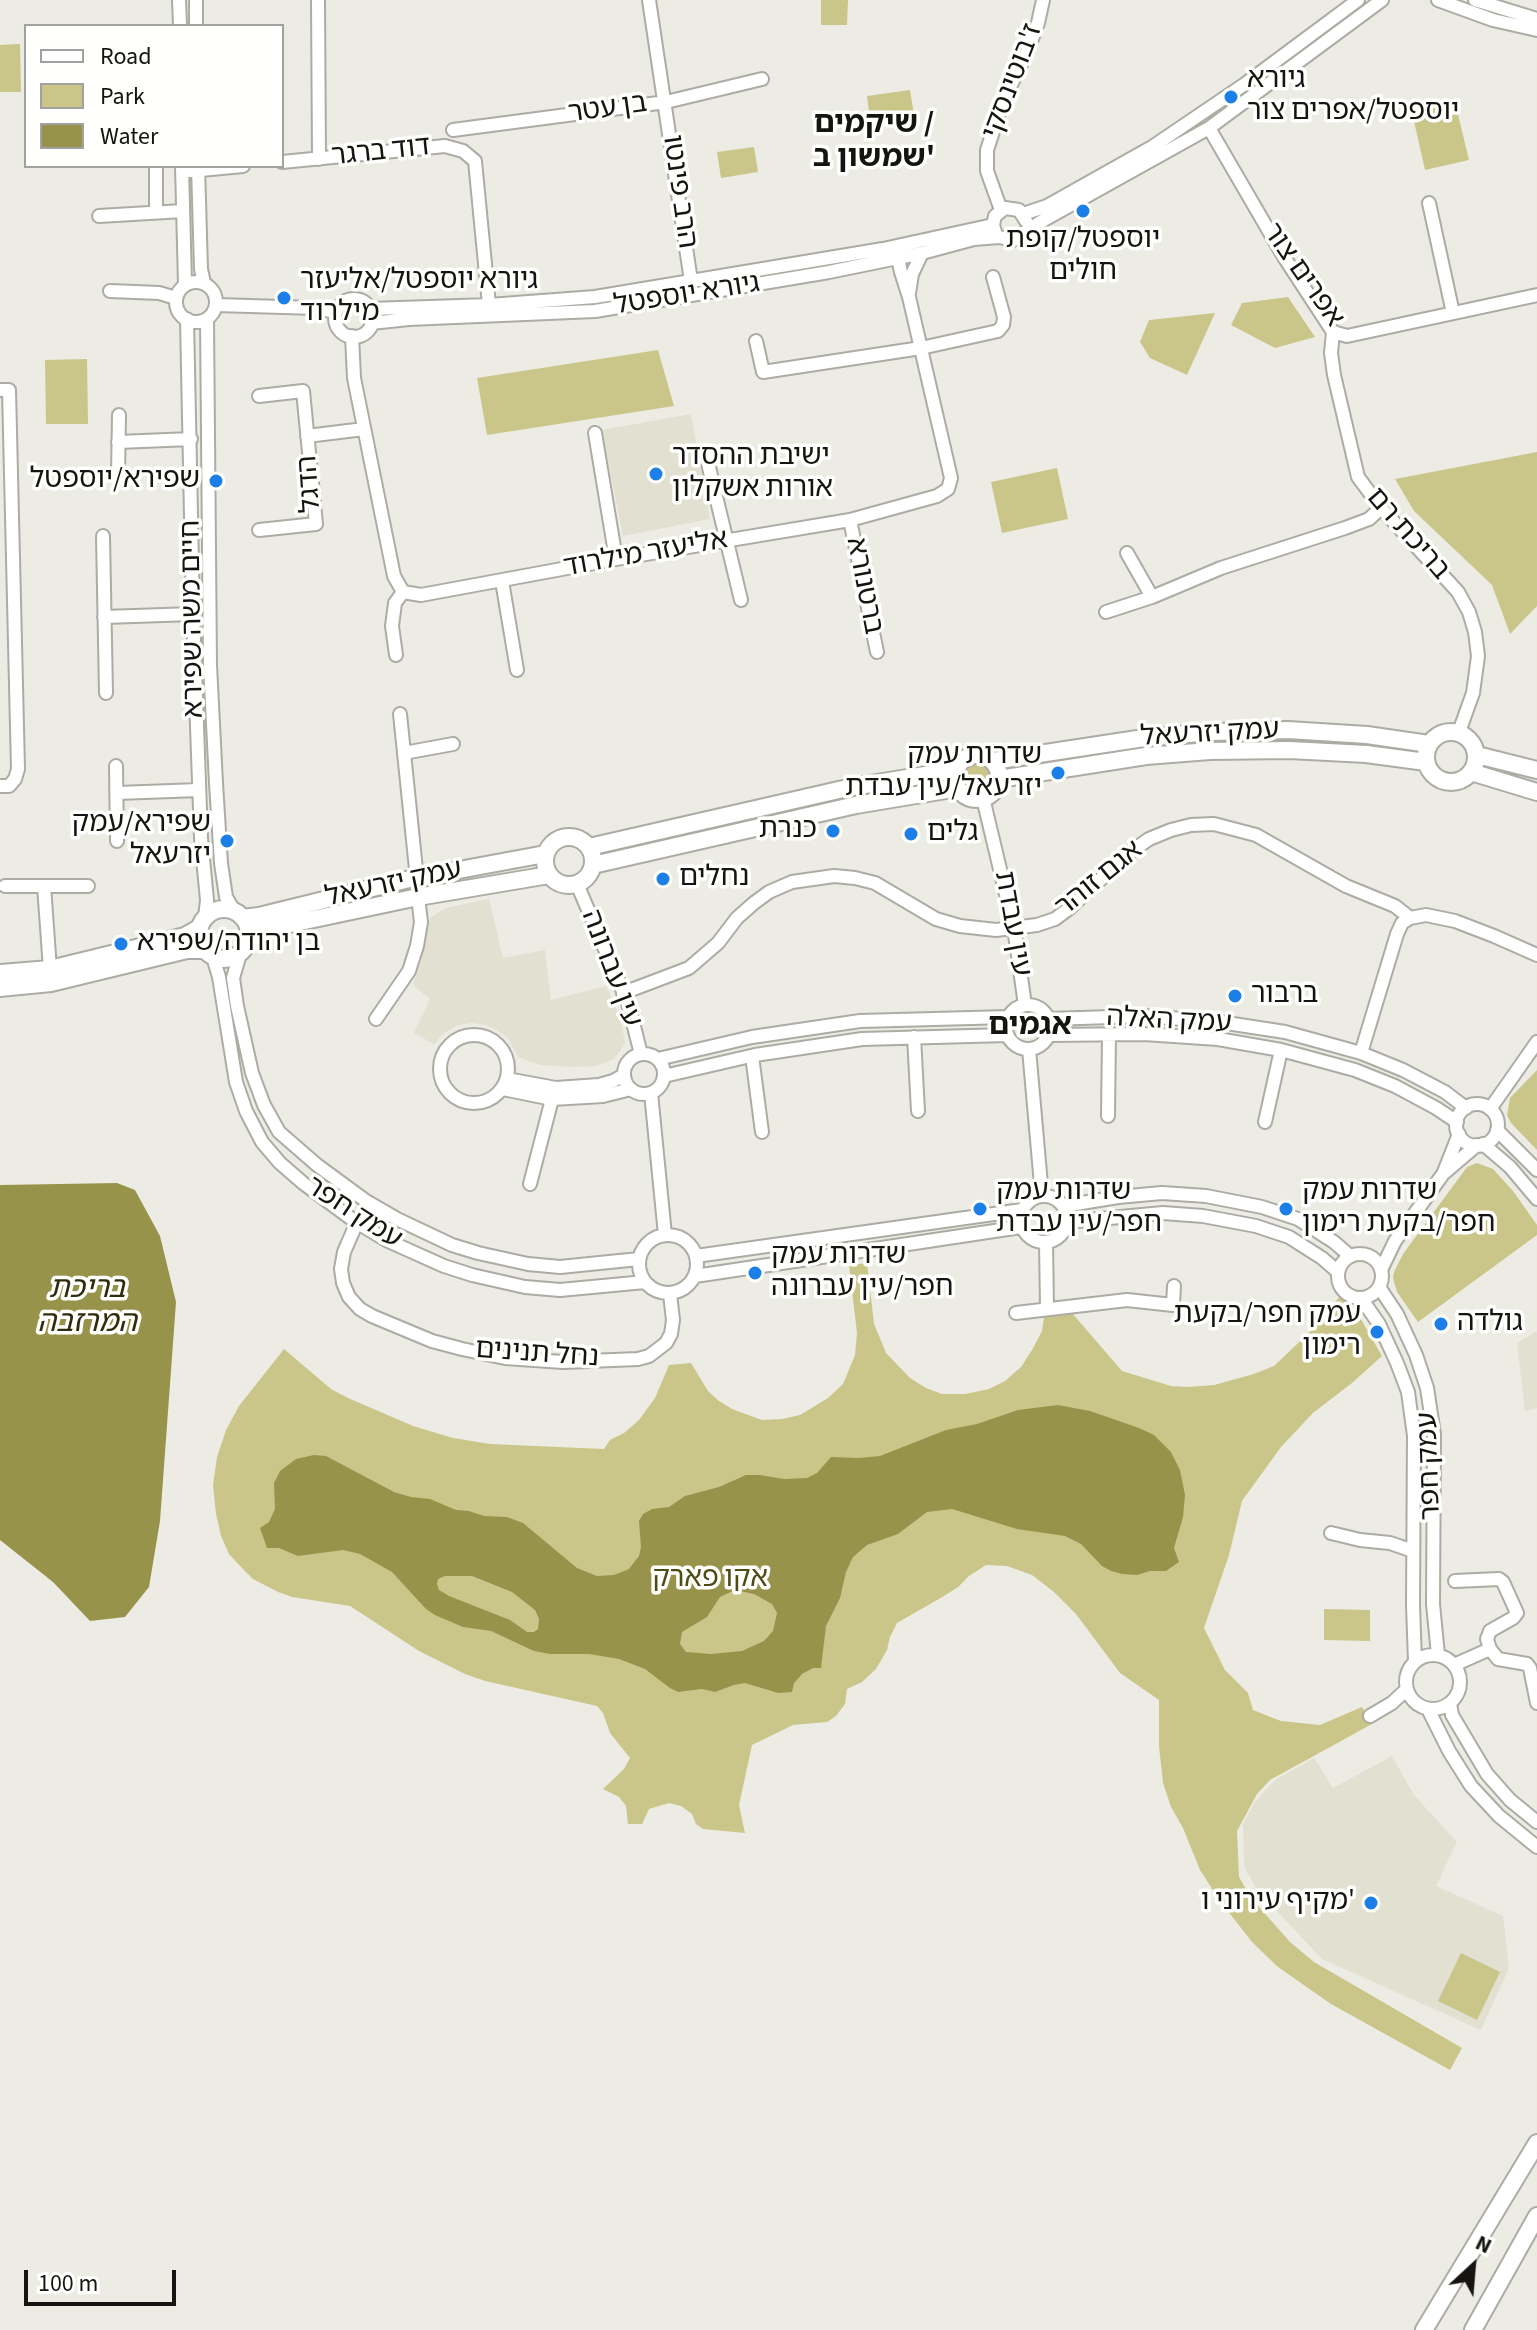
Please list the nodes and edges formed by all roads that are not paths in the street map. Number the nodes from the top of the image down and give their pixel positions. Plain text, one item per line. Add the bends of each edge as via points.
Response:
1 (179, 0) edge
2 (196, 0) edge
3 (318, 0) edge
4 (649, 0) edge
5 (1043, 0) edge
6 (1358, 0) edge
7 (1382, 0) edge
8 (1438, 0) edge
9 (1475, 0) edge
10 (1537, 19) edge
11 (180, 24) edge
12 (196, 24) edge
13 (1537, 30) edge
14 (762, 79) dead end
15 (666, 102) junction
16 (1209, 128) junction
17 (453, 130) dead end
18 (319, 159) junction
19 (284, 162) edge
20 (156, 168) edge
21 (198, 168) edge
22 (182, 169) edge
23 (1429, 203) dead end
24 (1001, 210) junction
25 (183, 211) junction
26 (156, 212) junction
27 (1023, 214) junction
28 (99, 216) dead end
29 (996, 231) junction
30 (1024, 232) junction
31 (900, 252) junction
32 (922, 253) junction
33 (993, 277) dead end
34 (691, 281) junction
35 (204, 283) junction
36 (185, 285) junction
37 (110, 291) dead end
38 (1537, 295) edge
39 (909, 297) junction
40 (176, 298) junction
41 (216, 305) junction
42 (489, 305) junction
43 (370, 309) junction
44 (336, 312) junction
45 (1453, 313) junction
46 (187, 319) junction
47 (207, 319) junction
48 (371, 323) junction
49 (1333, 332) junction
50 (352, 336) junction
51 (756, 341) dead end
52 (921, 348) junction
53 (0, 390) edge
54 (259, 396) dead end
55 (119, 415) dead end
56 (364, 429) junction
57 (595, 433) dead end
58 (307, 436) junction
59 (191, 439) junction
60 (118, 442) junction
61 (706, 455) dead end
62 (118, 474) dead end
63 (1381, 508) junction
64 (850, 520) junction
65 (259, 530) dead end
66 (6, 534) edge
67 (103, 536) dead end
68 (725, 542) junction
69 (1127, 553) dead end
70 (616, 559) junction
71 (502, 581) junction
72 (403, 592) junction
73 (1152, 597) junction
74 (741, 600) dead end
75 (1106, 612) dead end
76 (193, 614) junction
77 (104, 617) junction
78 (877, 652) dead end
79 (396, 655) dead end
80 (517, 670) dead end
81 (106, 693) dead end
82 (400, 714) dead end
83 (1459, 732) junction
84 (453, 744) dead end
85 (1429, 744) junction
86 (404, 753) junction
87 (1477, 755) junction
88 (993, 761) junction
89 (1426, 762) junction
90 (116, 766) dead end
91 (956, 770) junction
92 (1537, 770) edge
93 (1471, 772) junction
94 (999, 779) junction
95 (0, 786) edge
96 (958, 788) junction
97 (199, 790) junction
98 (1537, 792) edge
99 (117, 793) junction
100 (983, 798) junction
101 (117, 841) dead end
102 (589, 847) junction
103 (545, 854) junction
104 (593, 865) junction
105 (549, 875) junction
106 (417, 879) junction
107 (577, 884) junction
108 (5, 886) dead end
109 (44, 886) junction
110 (88, 886) dead end
111 (418, 897) junction
112 (238, 914) junction
113 (1410, 918) junction
114 (202, 923) junction
115 (1014, 928) junction
116 (249, 935) junction
117 (209, 954) junction
118 (240, 954) junction
119 (1537, 955) edge
120 (50, 969) junction
121 (0, 973) edge
122 (0, 988) edge
123 (623, 993) junction
124 (1025, 1005) junction
125 (1008, 1017) junction
126 (376, 1019) dead end
127 (1048, 1019) junction
128 (1007, 1035) junction
129 (1048, 1035) junction
130 (1109, 1035) junction
131 (914, 1037) junction
132 (1537, 1042) edge
133 (1029, 1049) junction
134 (1281, 1050) junction
135 (1361, 1053) junction
136 (641, 1054) junction
137 (752, 1056) junction
138 (658, 1059) junction
139 (624, 1075) junction
140 (664, 1076) junction
141 (505, 1084) junction
142 (631, 1089) junction
143 (651, 1093) junction
144 (552, 1099) junction
145 (1466, 1108) junction
146 (1490, 1109) junction
147 (918, 1111) dead end
148 (1108, 1116) dead end
149 (1265, 1122) dead end
150 (1458, 1128) junction
151 (1497, 1130) junction
152 (762, 1132) dead end
153 (1480, 1145) junction
154 (1537, 1170) edge
155 (1443, 1174) junction
156 (530, 1184) dead end
157 (1042, 1196) junction
158 (1537, 1199) edge
159 (1063, 1206) junction
160 (1022, 1210) junction
161 (357, 1222) junction
162 (1067, 1222) junction
163 (1021, 1227) junction
164 (665, 1235) junction
165 (1395, 1241) junction
166 (1046, 1242) junction
167 (696, 1256) junction
168 (1350, 1256) junction
169 (1369, 1256) junction
170 (639, 1259) junction
171 (1381, 1270) junction
172 (1338, 1272) junction
173 (695, 1276) junction
174 (645, 1282) junction
175 (1174, 1286) dead end
176 (1379, 1287) junction
177 (670, 1294) junction
178 (1361, 1298) junction
179 (1047, 1308) junction
180 (1016, 1313) dead end
181 (1331, 1533) dead end
182 (1413, 1534) junction
183 (1390, 1543) junction
184 (1413, 1551) junction
185 (1455, 1581) dead end
186 (1490, 1649) junction
187 (1438, 1655) junction
188 (1415, 1662) junction
189 (1454, 1665) junction
190 (1407, 1689) junction
191 (1414, 1701) junction
192 (1392, 1703) junction
193 (1450, 1703) junction
194 (1537, 1703) edge
195 (1428, 1709) junction
196 (1370, 1716) dead end
197 (1536, 1819) edge
198 (1537, 1847) edge
199 (1537, 2143) edge
200 (1537, 2216) edge
201 (1424, 2330) edge
202 (1473, 2330) edge

1 - 11 street
2 - 12 street
3 - 18 street
4 - 15 street, הרב פינטו
5 - 24 street, ז'בוטינסקי via 987,150 987,171
6 - 27 street via 1152,147
7 - 16 street
8 - 13 street
9 - 10 street
14 - 15 street, בן עטר
15 - 17 street, בן עטר
15 - 34 street, הרב פינטו
16 - 30 street
16 - 49 street, אפרים צור
18 - 19 street, דוד ברגר
18 - 42 street, דוד ברגר via 445,146 475,161
20 - 26 street
21 - 22 street
21 - 35 street
22 - 25 street
23 - 45 street
24 - 27 street via 1015,208
24 - 29 street via 995,216
25 - 26 street
25 - 36 street
26 - 28 street
27 - 30 street
29 - 30 street via 1013,240
29 - 31 street, גיורא יוספטל
29 - 32 street, גיורא יוספטל
31 - 32 street, גיורא יוספטל
31 - 34 street, גיורא יוספטל
31 - 39 street, אליעזר מילרוד
31 - 48 street, גיורא יוספטל via 799,277 595,311
32 - 39 street, אליעזר מילרוד
33 - 52 street via 1004,317 998,331
34 - 42 street, גיורא יוספטל via 595,297
35 - 36 street
35 - 41 street
36 - 40 street
37 - 40 street
38 - 45 street, אפרים צור
39 - 52 street, אליעזר מילרוד
40 - 46 street via 179,313
41 - 44 street
41 - 47 street
42 - 43 street, גיורא יוספטל
43 - 44 street via 355,299 343,302
43 - 48 street
44 - 50 street via 338,328
45 - 49 street, אפרים צור via 1347,336
46 - 47 street
46 - 59 street, חיים משה שפירא
47 - 112 street, חיים משה שפירא via 214,754 226,897
48 - 50 street via 366,332
49 - 63 street, בריכת רם via 1334,375 1358,477
50 - 56 street
51 - 52 street via 763,372
52 - 64 street, אליעזר מילרוד via 951,478 948,489
53 - 66 street via 9,390
54 - 58 street, הדגל via 303,391
55 - 60 street
56 - 58 street, הדגל
56 - 72 street via 394,576
57 - 70 street
58 - 65 street, הדגל via 316,524
59 - 60 street
59 - 76 street, חיים משה שפירא
60 - 62 street
61 - 68 street
63 - 73 street via 1369,519
63 - 83 street, בריכת רם via 1458,592 1469,612 1478,656 1473,693
64 - 68 street, אליעזר מילרוד
64 - 78 street, ברטנורא
66 - 95 street via 18,769 9,786
67 - 77 street
68 - 70 street, אליעזר מילרוד
68 - 74 street
69 - 73 street
70 - 71 street, אליעזר מילרוד
71 - 72 street, אליעזר מילרוד via 421,595
71 - 80 street
72 - 79 street via 395,603 392,626
73 - 75 street
76 - 77 street
76 - 97 street, חיים משה שפירא
77 - 81 street
82 - 86 street
83 - 85 main road via 1439,734
83 - 87 main road
84 - 86 street
85 - 88 main road, עמק יזרעאל via 1288,730 1210,732
85 - 89 main road
86 - 106 street
87 - 92 main road
87 - 93 main road
88 - 91 main road via 974,755
88 - 94 main road
89 - 93 main road via 1433,775 1446,782 1460,781
89 - 94 main road, עמק יזרעאל via 1289,750 1210,751
90 - 99 street
91 - 96 main road
91 - 102 main road via 852,787
93 - 98 main road
94 - 100 main road
96 - 100 main road via 969,797
96 - 104 main road via 856,805
97 - 99 street
97 - 114 street, חיים משה שפירא via 207,900
99 - 101 street
100 - 115 street, עין עבדת
102 - 103 main road via 578,838 565,837
102 - 104 main road
103 - 105 main road
103 - 106 main road, עמק יזרעאל
104 - 107 main road
105 - 107 main road via 565,885
105 - 111 main road, עמק יזרעאל
106 - 112 main road, עמק יזרעאל via 259,916
107 - 123 street, עין עברונה
108 - 109 street
109 - 110 street
109 - 120 street
111 - 116 main road, עמק יזרעאל
111 - 126 street via 421,922 409,971
112 - 114 main road via 216,910
112 - 116 main road
113 - 115 street, אגם זוהר via 1256,835 1214,824 1191,825 1149,839 1055,919
113 - 119 street via 1455,921
113 - 135 street via 1397,934
114 - 117 main road via 199,940
114 - 120 main road via 185,936
115 - 123 street, אגם זוהר via 960,926 936,919 875,883 813,877 769,892 754,903 689,968
115 - 124 street, עין עבדת
116 - 118 main road
117 - 118 main road via 227,959
117 - 122 main road via 187,950 51,983
117 - 161 street, עמק חפר via 219,977 236,1082 262,1142 303,1183
118 - 170 street, עמק חפר via 233,978 252,1073 279,1132 317,1165 397,1219 478,1253 560,1267
120 - 121 main road
123 - 136 street, עין עברונה
124 - 125 street
124 - 127 street via 1039,1008
125 - 128 street
125 - 138 street via 860,1021 752,1037
127 - 129 street
127 - 135 street, עמק האלה via 1144,1016 1220,1022 1285,1032
128 - 131 street
128 - 133 street
129 - 130 street, עמק האלה
129 - 133 street
130 - 134 street, עמק האלה via 1218,1039
130 - 148 street
131 - 137 street via 862,1039
131 - 147 street
132 - 146 street
133 - 157 street
134 - 149 street
134 - 150 street, עמק האלה via 1382,1081 1436,1108
135 - 145 street, עמק האלה via 1445,1092
136 - 138 street
136 - 139 street via 630,1059
137 - 140 street
137 - 152 street
138 - 140 street
139 - 141 street via 599,1085
139 - 142 street
140 - 143 street
141 - 141 street via 507,1059 493,1040 459,1038 443,1055 441,1078 446,1089 464,1102 487,1101
141 - 144 street
142 - 143 street
142 - 144 street
143 - 164 street
144 - 156 street
145 - 146 street via 1480,1104
145 - 150 street
146 - 151 street
150 - 153 street via 1464,1141
150 - 155 street
151 - 153 street
151 - 154 street
153 - 155 street
153 - 158 street via 1510,1167
155 - 165 street
157 - 159 street
157 - 160 street
159 - 162 street
159 - 168 street via 1162,1193 1206,1196 1298,1219
160 - 163 street
160 - 167 street
161 - 174 street, עמק חפר via 444,1266 500,1282 560,1290
161 - 177 street, נחל תנינים via 341,1269 349,1297 372,1316 462,1349 536,1361 638,1359 649,1356 671,1334
162 - 166 street via 1058,1238
162 - 172 street via 1163,1213 1203,1216 1289,1237
163 - 166 street via 1034,1240
163 - 173 street
164 - 167 street via 685,1240
164 - 170 street via 645,1245
165 - 169 street
165 - 171 street
166 - 179 street
167 - 173 street
168 - 169 street
168 - 172 street
169 - 171 street
170 - 174 street
171 - 176 street
172 - 178 street via 1344,1291
173 - 177 street via 685,1289
174 - 177 street
175 - 179 street via 1173,1305 1127,1300
176 - 178 street
176 - 187 street, עמק חפר via 1397,1314 1427,1388 1434,1434 1433,1604
178 - 182 street, עמק חפר via 1379,1324 1408,1392 1414,1436
179 - 180 street
181 - 183 street
182 - 183 street
182 - 184 street, עמק חפר
183 - 184 street
184 - 188 street, עמק חפר
185 - 186 street via 1499,1579 1507,1589 1517,1613 1487,1634
186 - 189 street
186 - 194 street via 1498,1659 1527,1664
187 - 188 street
187 - 189 street
188 - 190 street
189 - 193 street via 1459,1689
190 - 191 street
190 - 192 street
191 - 192 street
191 - 195 street
192 - 196 street
193 - 195 street
193 - 197 street via 1487,1774
195 - 198 street via 1471,1786
199 - 201 main road
200 - 202 main road

